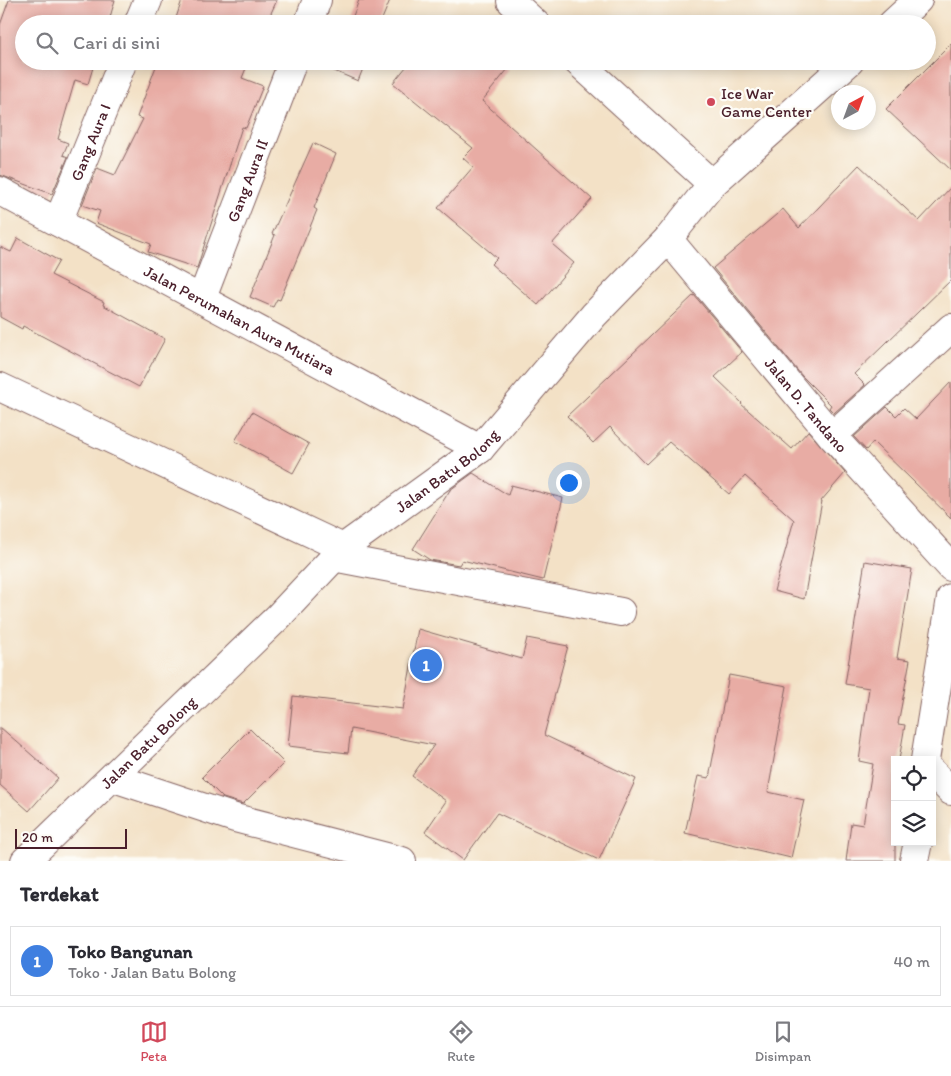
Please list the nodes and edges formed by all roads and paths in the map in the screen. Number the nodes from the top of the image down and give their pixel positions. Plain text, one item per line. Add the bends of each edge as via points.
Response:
1 (148, 0) edge
2 (317, 0) edge
3 (918, 0) edge
4 (511, 1) edge
5 (142, 15) edge
6 (311, 15) edge
7 (526, 15) edge
8 (902, 15) edge
9 (119, 70) edge
10 (290, 70) edge
11 (587, 70) edge
12 (840, 70) edge
13 (712, 184) junction
14 (0, 191) edge
15 (58, 222) junction
16 (668, 239) junction
17 (202, 298) junction
18 (951, 328) edge
19 (0, 387) edge
20 (832, 436) junction
21 (480, 449) junction
22 (338, 552) junction
23 (951, 567) edge
24 (951, 598) edge
25 (621, 612) dead end
26 (926, 756) edge
27 (936, 776) edge
28 (114, 778) junction
29 (951, 791) edge
30 (917, 846) edge
31 (25, 861) edge
32 (402, 861) edge
33 (914, 861) edge

1 - 5 street
2 - 6 street
3 - 8 street
4 - 7 street
9 - 15 street, Gang Aura I
10 - 17 street, Gang Aura II
11 - 13 street
12 - 13 street, Jalan Batu Bolong
13 - 16 street, Jalan Batu Bolong
14 - 15 street, Jalan Perumahan Aura Mutiara
15 - 17 street, Jalan Perumahan Aura Mutiara
16 - 20 street, Jalan D. Tandano
16 - 21 street, Jalan Batu Bolong via 594,315
17 - 21 street, Jalan Perumahan Aura Mutiara
18 - 20 street
19 - 22 street
20 - 23 street, Jalan D. Tandano
21 - 22 street, Jalan Batu Bolong
22 - 25 street
22 - 28 street, Jalan Batu Bolong via 278,617
24 - 26 street
27 - 29 street
28 - 31 street, Jalan Batu Bolong
28 - 32 street via 235,818
30 - 33 street

